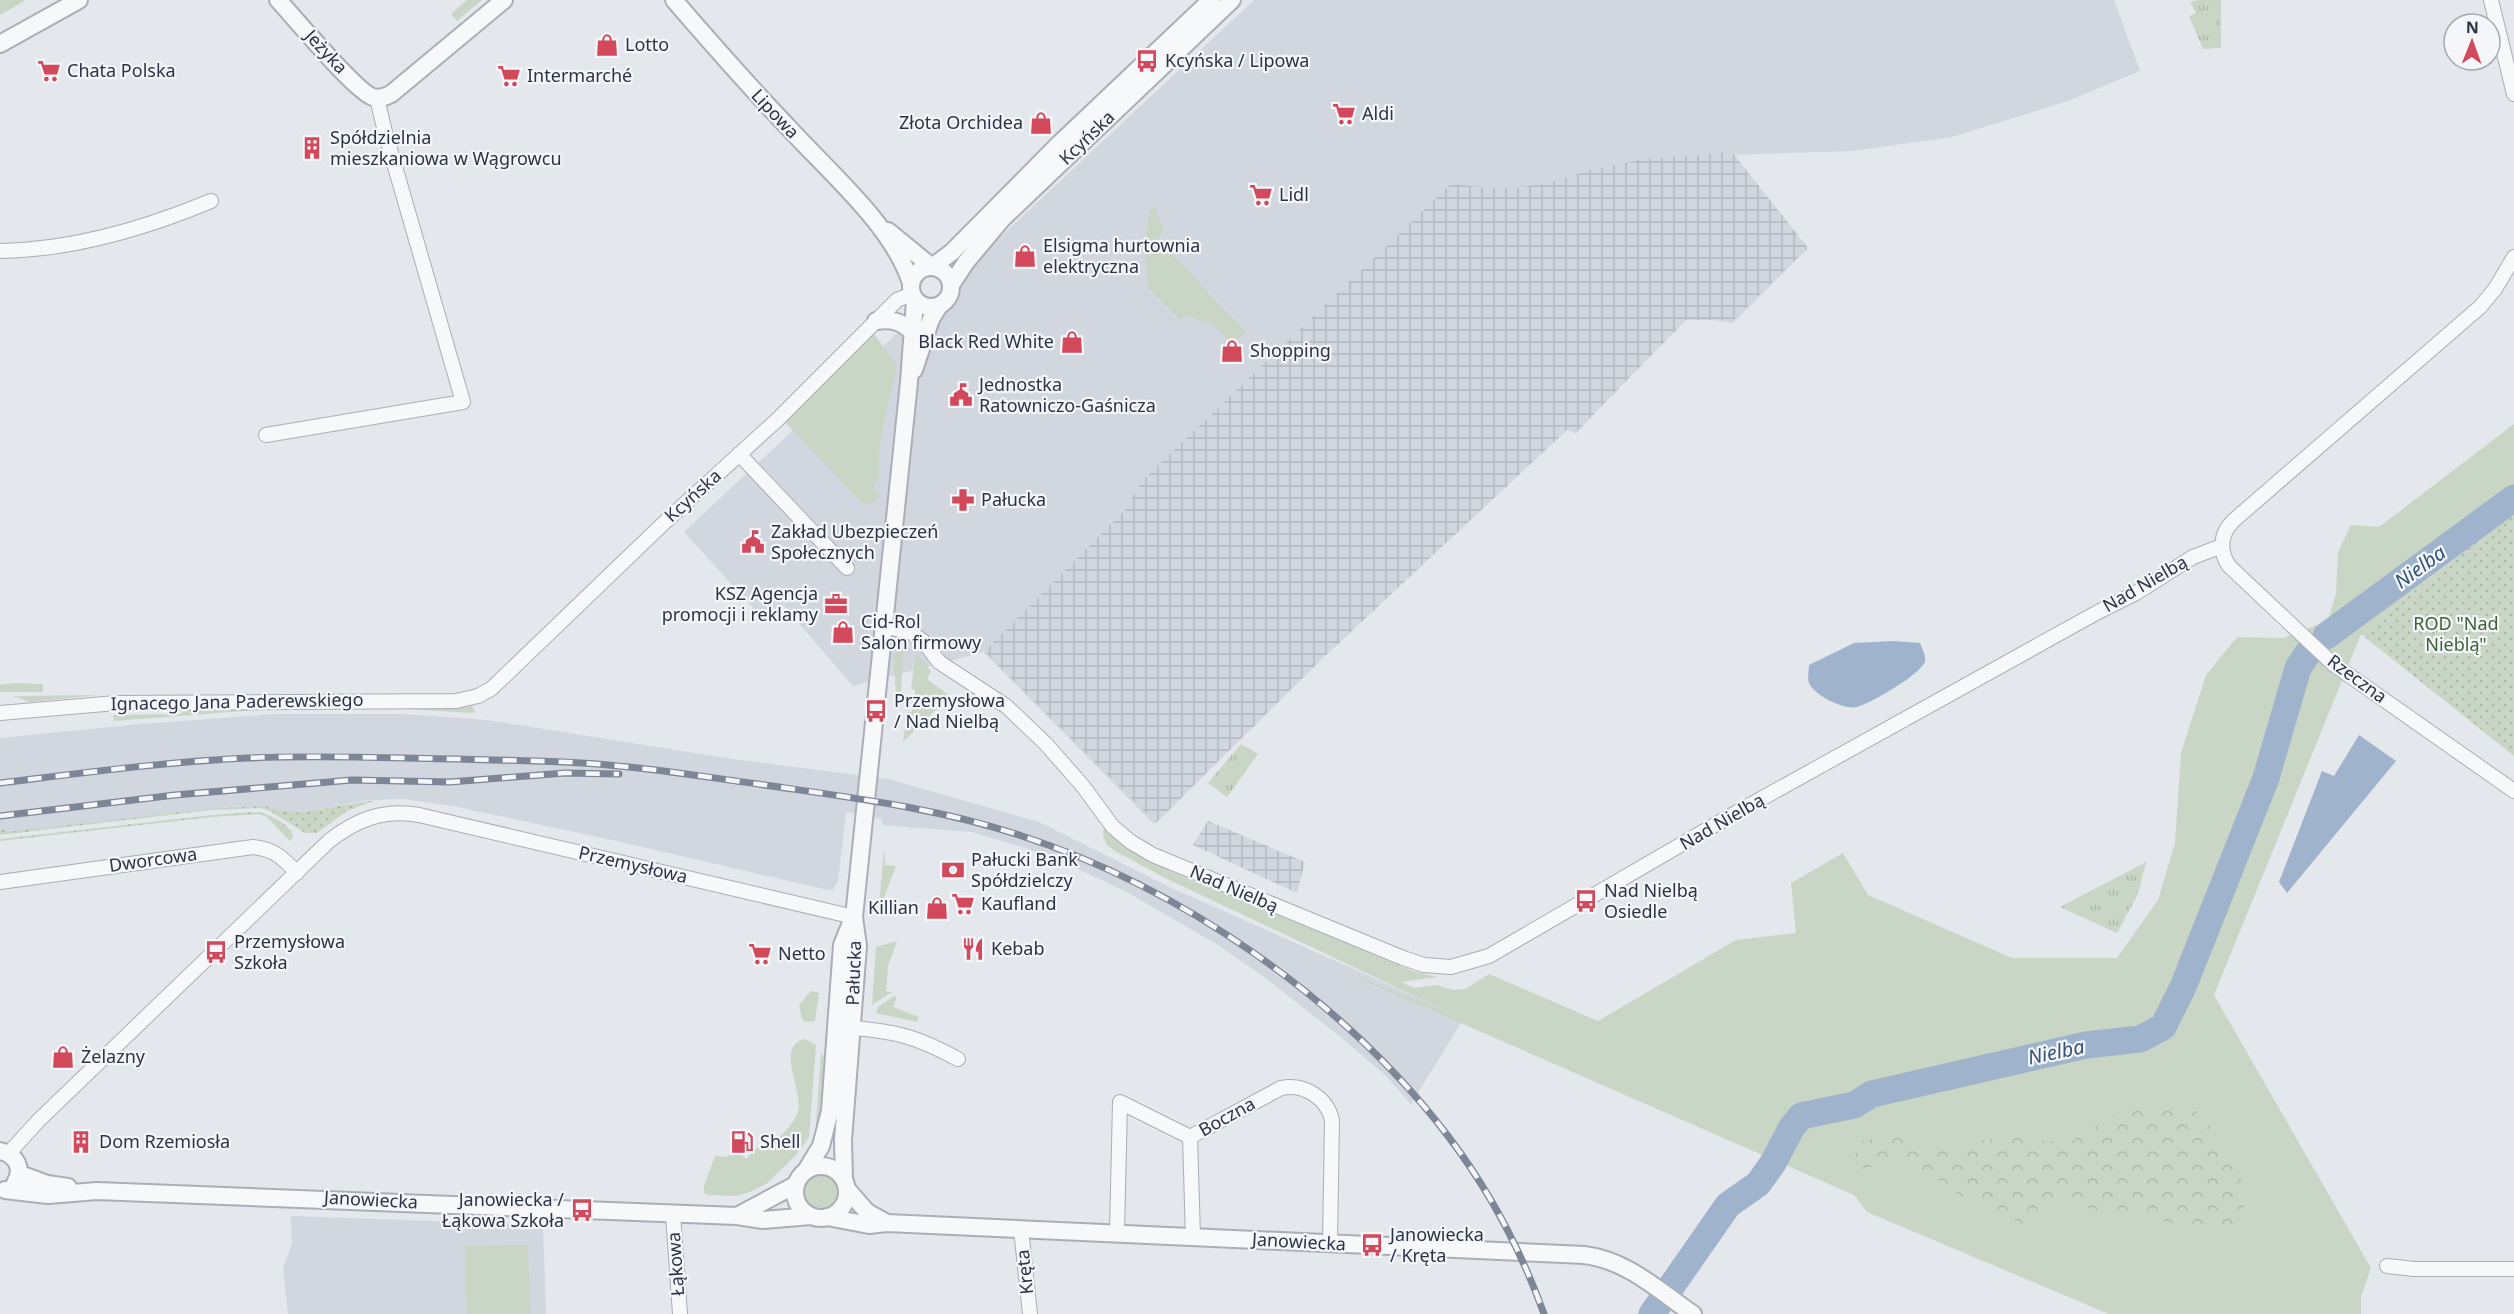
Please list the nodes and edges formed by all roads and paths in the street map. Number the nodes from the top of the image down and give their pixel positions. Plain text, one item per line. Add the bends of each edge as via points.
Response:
1 (79, 0) edge
2 (278, 0) edge
3 (504, 0) edge
4 (674, 0) edge
5 (1211, 0) edge
6 (1232, 0) edge
7 (2491, 0) edge
8 (0, 44) edge
9 (2514, 94) edge
10 (377, 98) junction
11 (212, 201) dead end
12 (880, 226) junction
13 (0, 251) edge
14 (2514, 257) edge
15 (932, 267) junction
16 (951, 285) junction
17 (912, 292) junction
18 (939, 306) junction
19 (876, 321) junction
20 (913, 333) junction
21 (909, 382) junction
22 (266, 435) dead end
23 (739, 454) junction
24 (2222, 546) junction
25 (847, 568) dead end
26 (884, 626) junction
27 (473, 698) joint
28 (0, 713) edge
29 (2514, 791) edge
30 (297, 873) junction
31 (0, 882) edge
32 (854, 917) junction
33 (852, 1028) junction
34 (958, 1059) dead end
35 (1190, 1137) junction
36 (4, 1152) edge
37 (807, 1169) junction
38 (20, 1174) junction
39 (795, 1185) junction
40 (846, 1185) junction
41 (3, 1190) edge
42 (97, 1191) junction
43 (673, 1214) junction
44 (737, 1216) junction
45 (819, 1217) junction
46 (887, 1223) junction
47 (1021, 1229) junction
48 (1117, 1233) junction
49 (1193, 1237) junction
50 (1330, 1243) junction
51 (2387, 1266) dead end
52 (2514, 1269) edge
53 (680, 1314) edge
54 (1030, 1314) edge
55 (1693, 1314) edge

1 - 8 street
2 - 10 street, Jeżyka via 341,70 368,95
3 - 10 street via 391,94
4 - 12 street, Lipowa
5 - 15 street, Kcyńska via 1060,143 945,260
6 - 16 street, Kcyńska via 1002,219
7 - 9 street
10 - 22 street via 463,402
11 - 13 street via 117,233 37,249
12 - 15 street, Lipowa
12 - 17 street, Lipowa via 906,268
14 - 24 street via 2495,290 2480,306 2233,520 2225,530
15 - 16 street via 943,271
15 - 17 street via 921,269
16 - 18 street via 950,296
17 - 18 street via 923,306
17 - 19 street, Kcyńska via 897,300
17 - 20 street
18 - 21 street
19 - 20 street via 899,322
19 - 23 street, Kcyńska
20 - 21 street
21 - 26 street
23 - 25 street
23 - 27 street, Kcyńska via 491,689
24 - 26 street, Nad Nielbą via 2193,557 2136,593 1732,815 1489,956 1451,967 1425,965 1396,956 1153,855 1131,842 1113,827 1082,785 1006,706 939,662 912,633
24 - 29 street, Rzeczna via 2229,566 2333,664
26 - 32 street
27 - 28 street, Ignacego Jana Paderewskiego via 109,703
30 - 31 street, Dworcowa via 273,851 253,847
30 - 32 street, Przemysłowa via 329,841 353,824 383,813 407,813
30 - 36 street, Przemysłowa
32 - 33 street, Pałucka via 858,946
32 - 37 street, Pałucka via 842,945 825,1138
33 - 34 street via 914,1037
33 - 40 street, Pałucka via 843,1140
35 - 48 street, Boczna via 1120,1102
35 - 49 street
35 - 50 street, Boczna via 1281,1089 1294,1087 1318,1097 1329,1109 1332,1120
36 - 38 street via 17,1163
37 - 39 street
37 - 40 street via 828,1167 840,1174
38 - 41 street via 17,1181
38 - 42 street via 47,1184
39 - 44 street, Janowiecka
39 - 45 street via 799,1206
40 - 45 street via 844,1204 834,1215
40 - 46 street via 867,1212
41 - 42 street, Janowiecka via 48,1195
42 - 43 street, Janowiecka
43 - 44 street, Janowiecka
43 - 53 street, Łąkowa
44 - 45 street, Janowiecka via 763,1220
45 - 46 street, Janowiecka via 869,1225
46 - 47 street, Janowiecka
47 - 48 street, Janowiecka
47 - 54 street, Kręta
48 - 49 street, Janowiecka
49 - 50 street, Janowiecka
50 - 55 street, Janowiecka via 1600,1257 1620,1265
51 - 52 street

